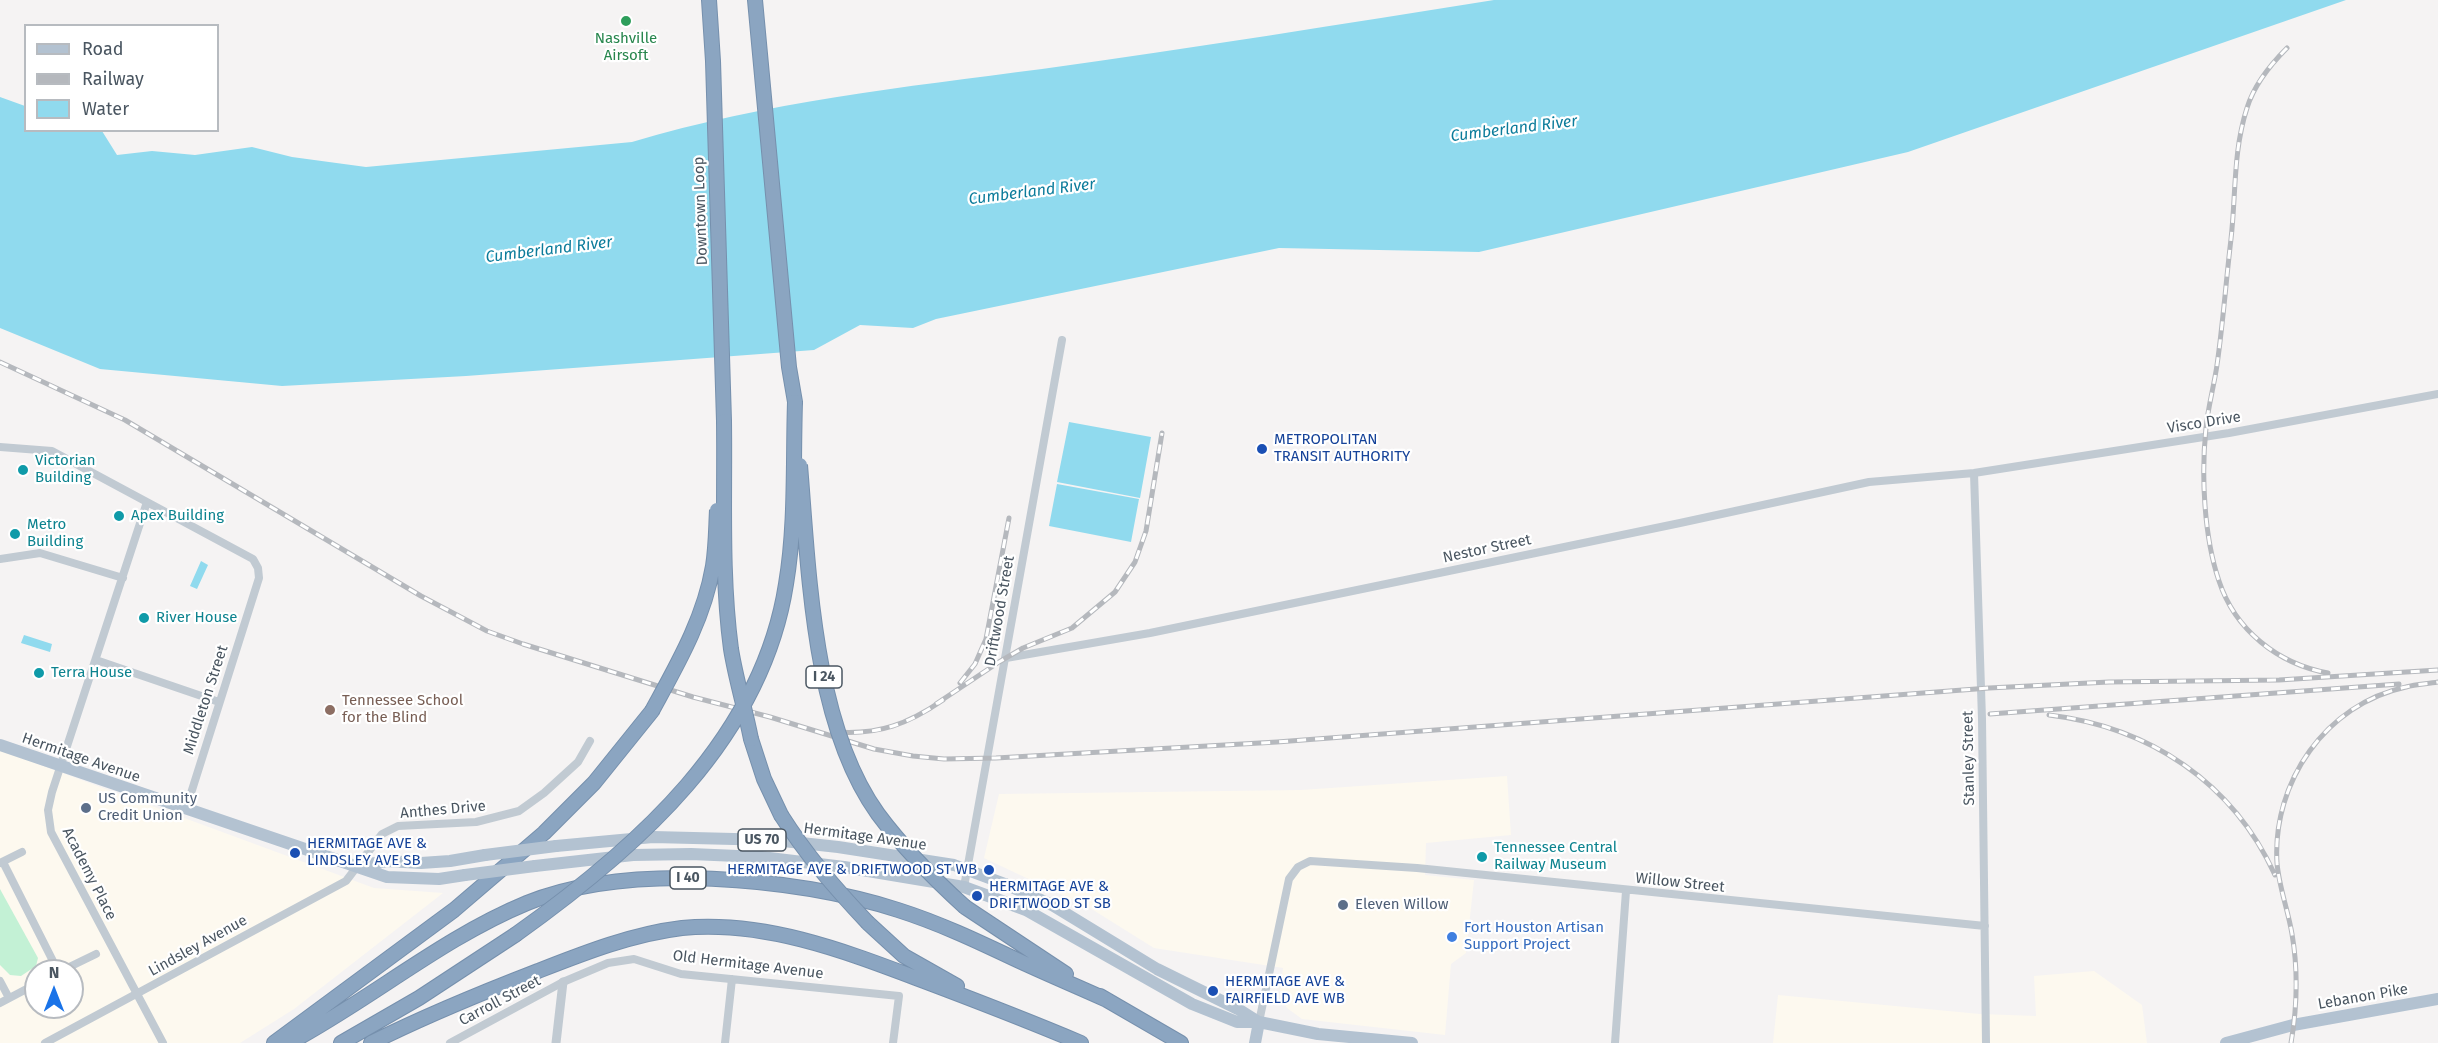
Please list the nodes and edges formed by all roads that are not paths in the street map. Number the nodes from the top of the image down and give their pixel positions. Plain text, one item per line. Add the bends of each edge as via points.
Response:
1 (709, 0) edge
2 (754, 0) edge
3 (1062, 340) dead end
4 (2438, 394) edge
5 (795, 402) junction
6 (724, 422) junction
7 (0, 447) edge
8 (1974, 473) junction
9 (147, 502) junction
10 (0, 559) edge
11 (123, 578) junction
12 (1006, 658) junction
13 (96, 660) junction
14 (219, 702) junction
15 (590, 741) dead end
16 (0, 745) edge
17 (61, 767) junction
18 (186, 809) junction
19 (22, 852) dead end
20 (1, 862) edge
21 (358, 866) junction
22 (966, 869) junction
23 (963, 887) junction
24 (1626, 891) junction
25 (1985, 926) junction
26 (96, 954) dead end
27 (54, 959) edge
28 (84, 960) edge
29 (732, 979) junction
30 (0, 981) edge
31 (563, 982) junction
32 (24, 990) edge
33 (137, 994) junction
34 (9, 998) junction
35 (2438, 999) edge
36 (1107, 1000) junction
37 (0, 1003) edge
38 (1012, 1014) junction
39 (1259, 1022) junction
40 (45, 1043) edge
41 (164, 1043) edge
42 (274, 1043) edge
43 (289, 1043) edge
44 (341, 1043) edge
45 (371, 1043) edge
46 (450, 1043) edge
47 (556, 1043) edge
48 (725, 1043) edge
49 (893, 1043) edge
50 (1081, 1043) edge
51 (1180, 1043) edge
52 (1255, 1043) edge
53 (1412, 1043) edge
54 (1615, 1043) edge
55 (1986, 1043) edge
56 (2226, 1043) edge

1 - 6 highway, Downtown Loop
2 - 5 highway, I 24
3 - 12 street, Driftwood Street
4 - 8 street, Visco Drive via 2229,433
5 - 36 highway, I 24, bridge via 821,666 853,770 877,813 923,869 966,907 1019,945
5 - 44 highway, bridge via 791,551 772,643 745,707 698,774 678,798 588,879 515,935
6 - 38 highway, bridge via 731,647 751,738 781,815 832,886 904,956
6 - 42 highway, bridge via 713,566 689,643 652,711 594,783 544,833 454,910
7 - 9 street, Middleton Street via 52,451
8 - 12 street, Nestor Street via 1869,482 1161,631
8 - 25 street, Stanley Street
9 - 11 street, Academy Place
9 - 14 street, Middleton Street via 253,559 258,568 259,578
10 - 11 street via 39,553
11 - 13 street, Academy Place
12 - 22 street, Driftwood Street
13 - 14 street
13 - 17 street, Academy Place
14 - 18 street, Middleton Street
15 - 21 street, Anthes Drive via 578,762 519,811 476,822 398,826 382,834
16 - 17 main road, Hermitage Avenue / US 70
17 - 18 main road, Hermitage Avenue / US 70
17 - 33 street, Academy Place via 48,810 51,832
18 - 21 main road, Hermitage Avenue / US 70
19 - 20 street
20 - 27 street
21 - 22 main road, Hermitage Avenue / US 70, bridge via 387,861 450,861 653,837 774,840 892,854
21 - 23 main road, Hermitage Avenue / US 70, bridge via 387,877 439,879 633,855 750,857 844,867
21 - 33 street, Lindsley Avenue via 346,881
22 - 23 street, Driftwood Street
22 - 39 main road, Hermitage Avenue / US 70 via 1052,905 1157,969
23 - 39 main road, Hermitage Avenue / US 70 via 1026,910 1192,1004 1237,1022
24 - 25 street, Willow Street
24 - 39 street, Willow Street via 1417,868 1317,861 1301,865 1289,879
24 - 54 street
25 - 55 street, Stanley Street
26 - 28 street
29 - 31 street, Old Hermitage Avenue via 681,974 634,959 608,963
29 - 48 street
29 - 49 street, Old Hermitage Avenue via 899,996
30 - 34 street
31 - 46 street, Carroll Street
31 - 47 street
32 - 34 street
33 - 40 street, Lindsley Avenue
33 - 41 street, Academy Place
34 - 37 street
35 - 56 main road, Lebanon Pike via 2294,1025
36 - 43 highway, I 40 via 961,934 897,910 816,891 743,881 652,879 610,883 528,903 465,934
36 - 51 highway, I 24
38 - 45 highway via 862,957 784,934 682,928 590,951 491,989
38 - 50 highway
39 - 52 main road
39 - 53 main road, Hermitage Avenue / US 70 via 1318,1034

